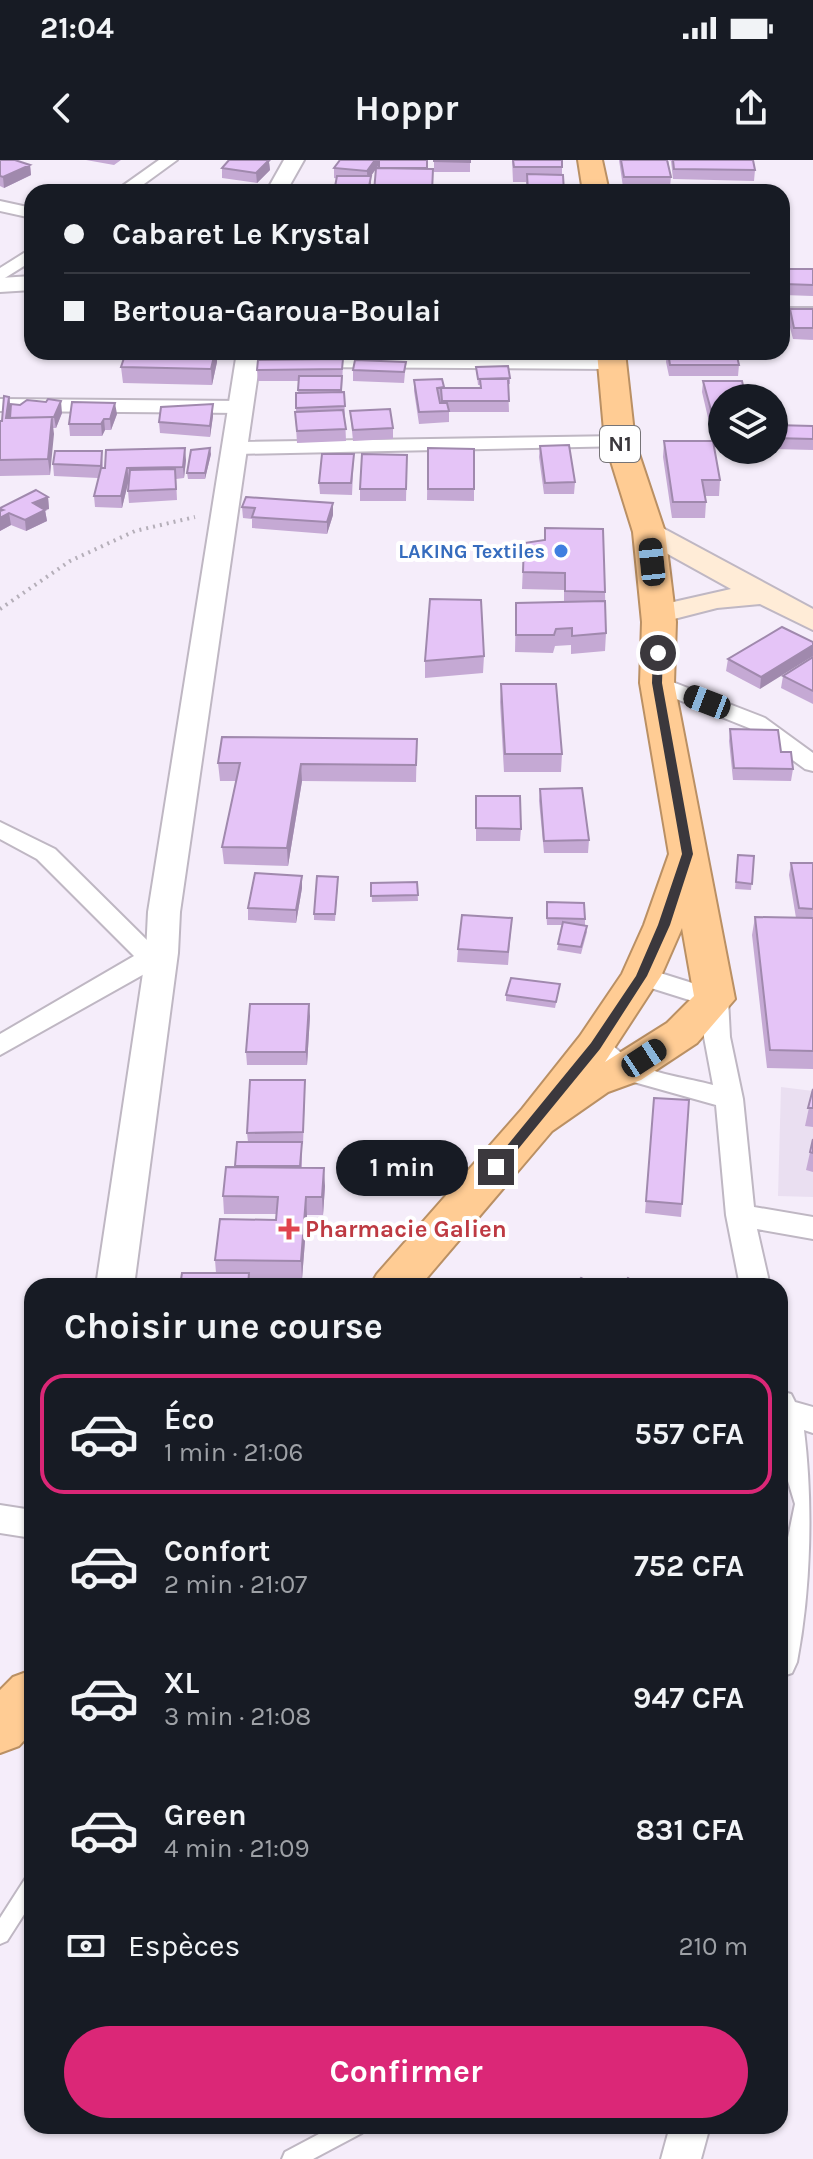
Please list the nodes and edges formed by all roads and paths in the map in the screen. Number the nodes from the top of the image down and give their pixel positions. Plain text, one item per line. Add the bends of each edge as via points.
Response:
1 (169, 160) edge
2 (294, 160) edge
3 (590, 160) edge
4 (134, 184) edge
5 (280, 184) edge
6 (594, 184) edge
7 (0, 206) edge
8 (24, 211) edge
9 (24, 259) edge
10 (0, 276) edge
11 (24, 284) edge
12 (0, 285) edge
13 (790, 313) edge
14 (813, 313) edge
15 (260, 360) edge
16 (611, 360) edge
17 (0, 405) edge
18 (243, 407) junction
19 (620, 442) junction
20 (237, 448) junction
21 (227, 510) junction
22 (649, 532) junction
23 (764, 595) junction
24 (0, 609) edge
25 (813, 621) edge
26 (659, 622) junction
27 (657, 683) junction
28 (813, 764) edge
29 (0, 829) edge
30 (688, 854) junction
31 (156, 956) junction
32 (641, 976) junction
33 (715, 999) junction
34 (0, 1046) edge
35 (610, 1058) junction
36 (729, 1099) junction
37 (740, 1215) junction
38 (813, 1228) edge
39 (116, 1278) edge
40 (400, 1278) edge
41 (753, 1278) edge
42 (788, 1410) edge
43 (813, 1420) edge
44 (788, 1430) edge
45 (812, 1508) edge
46 (0, 1519) edge
47 (24, 1523) edge
48 (788, 1624) edge
49 (24, 1702) edge
50 (0, 1728) edge
51 (24, 1898) edge
52 (0, 1935) edge
53 (340, 2134) edge
54 (688, 2134) edge
55 (292, 2159) edge
56 (681, 2159) edge

1 - 4 street
2 - 5 street
3 - 6 highway
7 - 8 street
9 - 10 street
11 - 12 street
13 - 14 street
15 - 18 street
16 - 19 highway, N1
17 - 18 street
18 - 20 street
19 - 20 street
19 - 22 highway, N1
20 - 21 street
21 - 24 path via 135,531 70,561
21 - 31 street
22 - 23 main road
22 - 26 highway, N1
23 - 25 main road
23 - 26 main road via 684,605 658,614
26 - 27 highway, N1
27 - 28 street via 757,723
27 - 30 highway, N1
29 - 31 street via 46,854
30 - 32 highway, N1
30 - 33 highway, N1
31 - 34 street
31 - 39 street
32 - 33 street
32 - 35 highway, N1
33 - 35 highway via 682,1033
33 - 36 street
35 - 36 street
35 - 40 highway via 593,1082 537,1120
36 - 37 street
37 - 38 street
37 - 41 street
42 - 43 street
44 - 45 street
45 - 48 street
46 - 47 street
49 - 50 highway
51 - 52 lane
53 - 55 lane
54 - 56 street

